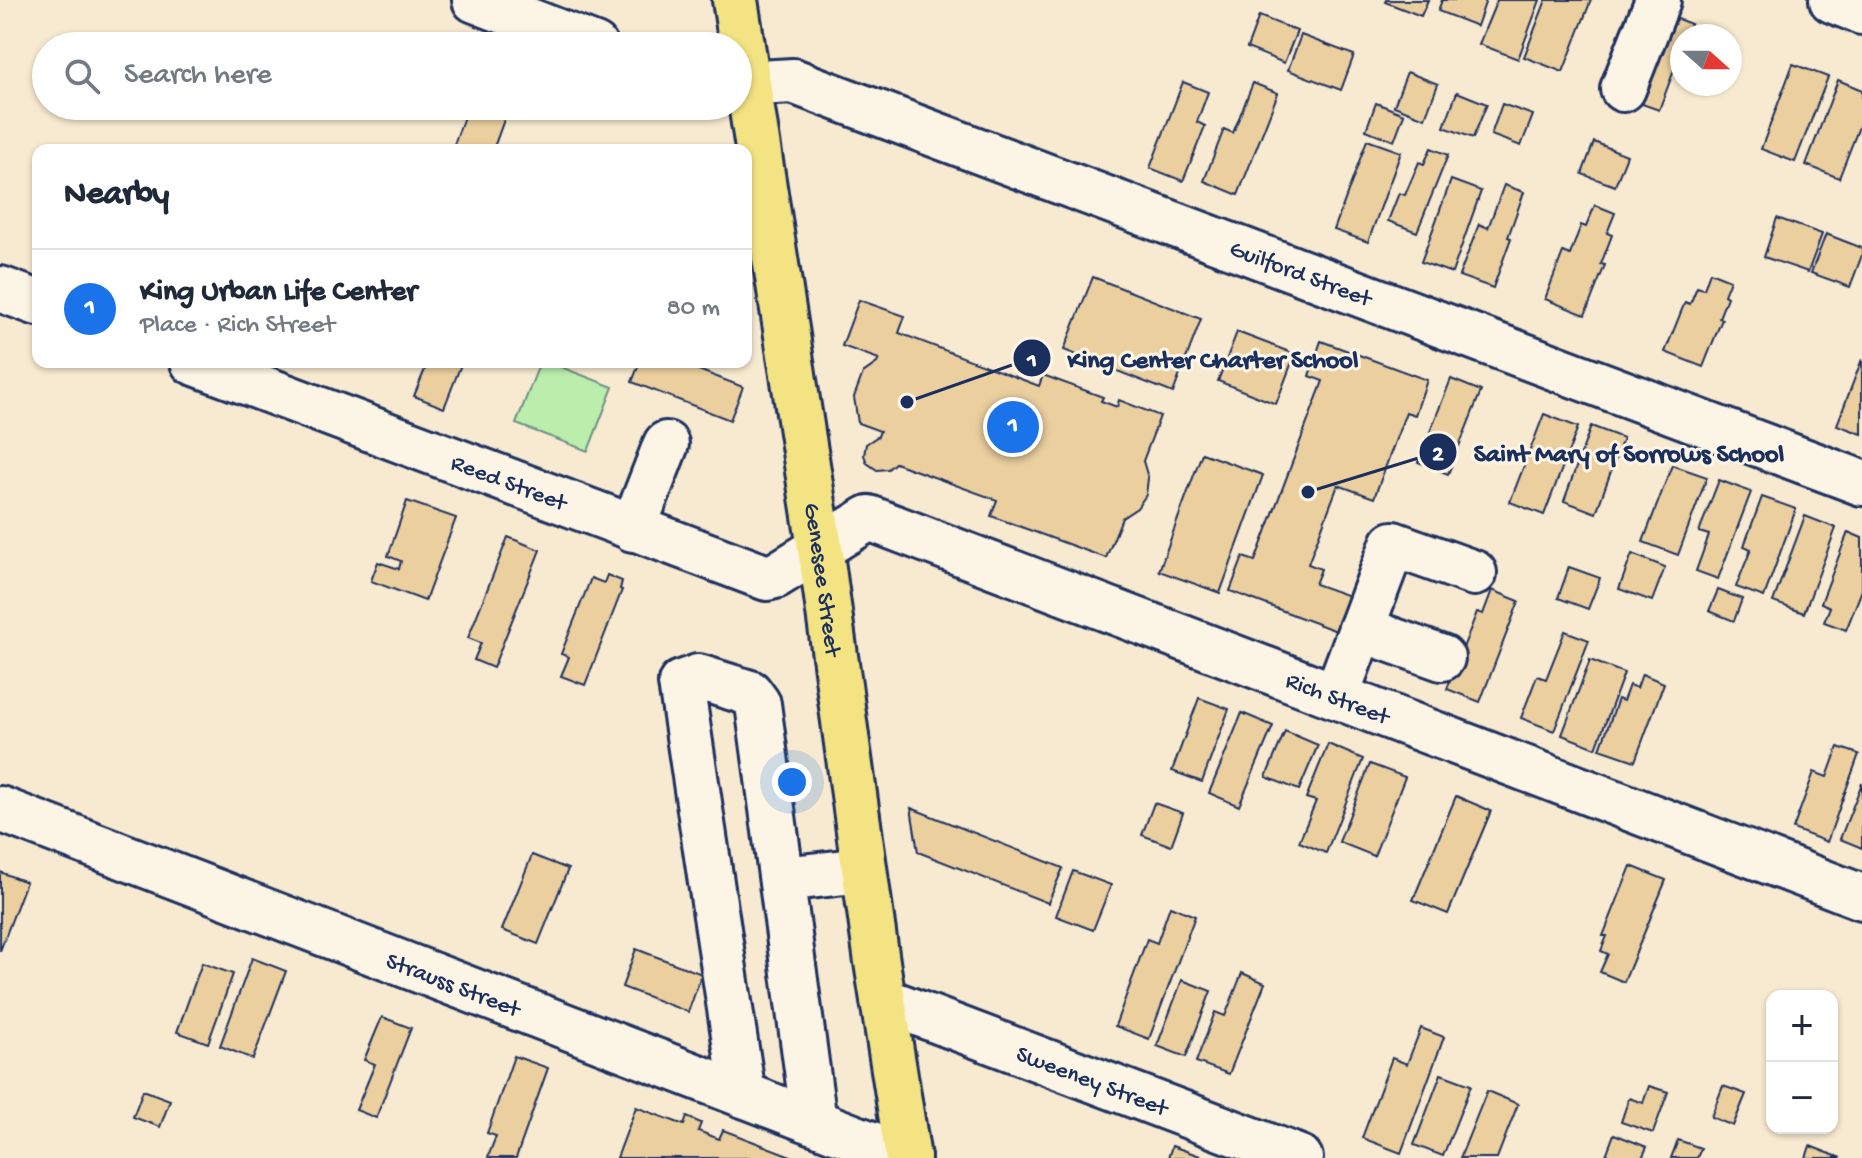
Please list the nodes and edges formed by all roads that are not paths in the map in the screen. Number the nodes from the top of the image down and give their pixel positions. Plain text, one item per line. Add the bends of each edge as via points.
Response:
1 (475, 0) edge
2 (735, 0) edge
3 (1658, 0) edge
4 (1832, 0) edge
5 (1862, 12) edge
6 (558, 32) edge
7 (738, 32) edge
8 (752, 83) edge
9 (1623, 89) dead end
10 (749, 120) edge
11 (0, 289) edge
12 (32, 301) edge
13 (209, 368) edge
14 (666, 444) dead end
15 (1862, 483) edge
16 (633, 529) junction
17 (820, 548) junction
18 (1474, 573) dead end
19 (1361, 629) junction
20 (1442, 658) dead end
21 (1336, 696) junction
22 (0, 809) edge
23 (864, 870) junction
24 (782, 879) junction
25 (1862, 897) edge
26 (883, 1000) junction
27 (743, 1095) junction
28 (814, 1122) junction
29 (908, 1158) edge
30 (1300, 1158) edge

1 - 6 street
2 - 7 main road, Genesee Street
3 - 9 street
4 - 5 street
8 - 15 street, Guilford Street via 793,81
10 - 17 main road, Genesee Street
11 - 12 street
13 - 16 street, Reed Street
14 - 16 street
16 - 17 street, Reed Street via 767,578
17 - 21 street, Rich Street via 869,518
17 - 23 main road, Genesee Street
18 - 19 street via 1393,544
19 - 20 street
19 - 21 street
21 - 25 street, Rich Street
22 - 27 street, Strauss Street
23 - 24 street
23 - 26 main road, Genesee Street
24 - 27 street via 758,704 750,693 698,677 681,683
24 - 28 street
26 - 29 main road, Genesee Street
26 - 30 street, Sweeney Street
27 - 28 street, Strauss Street
28 - 29 street, Strauss Street

